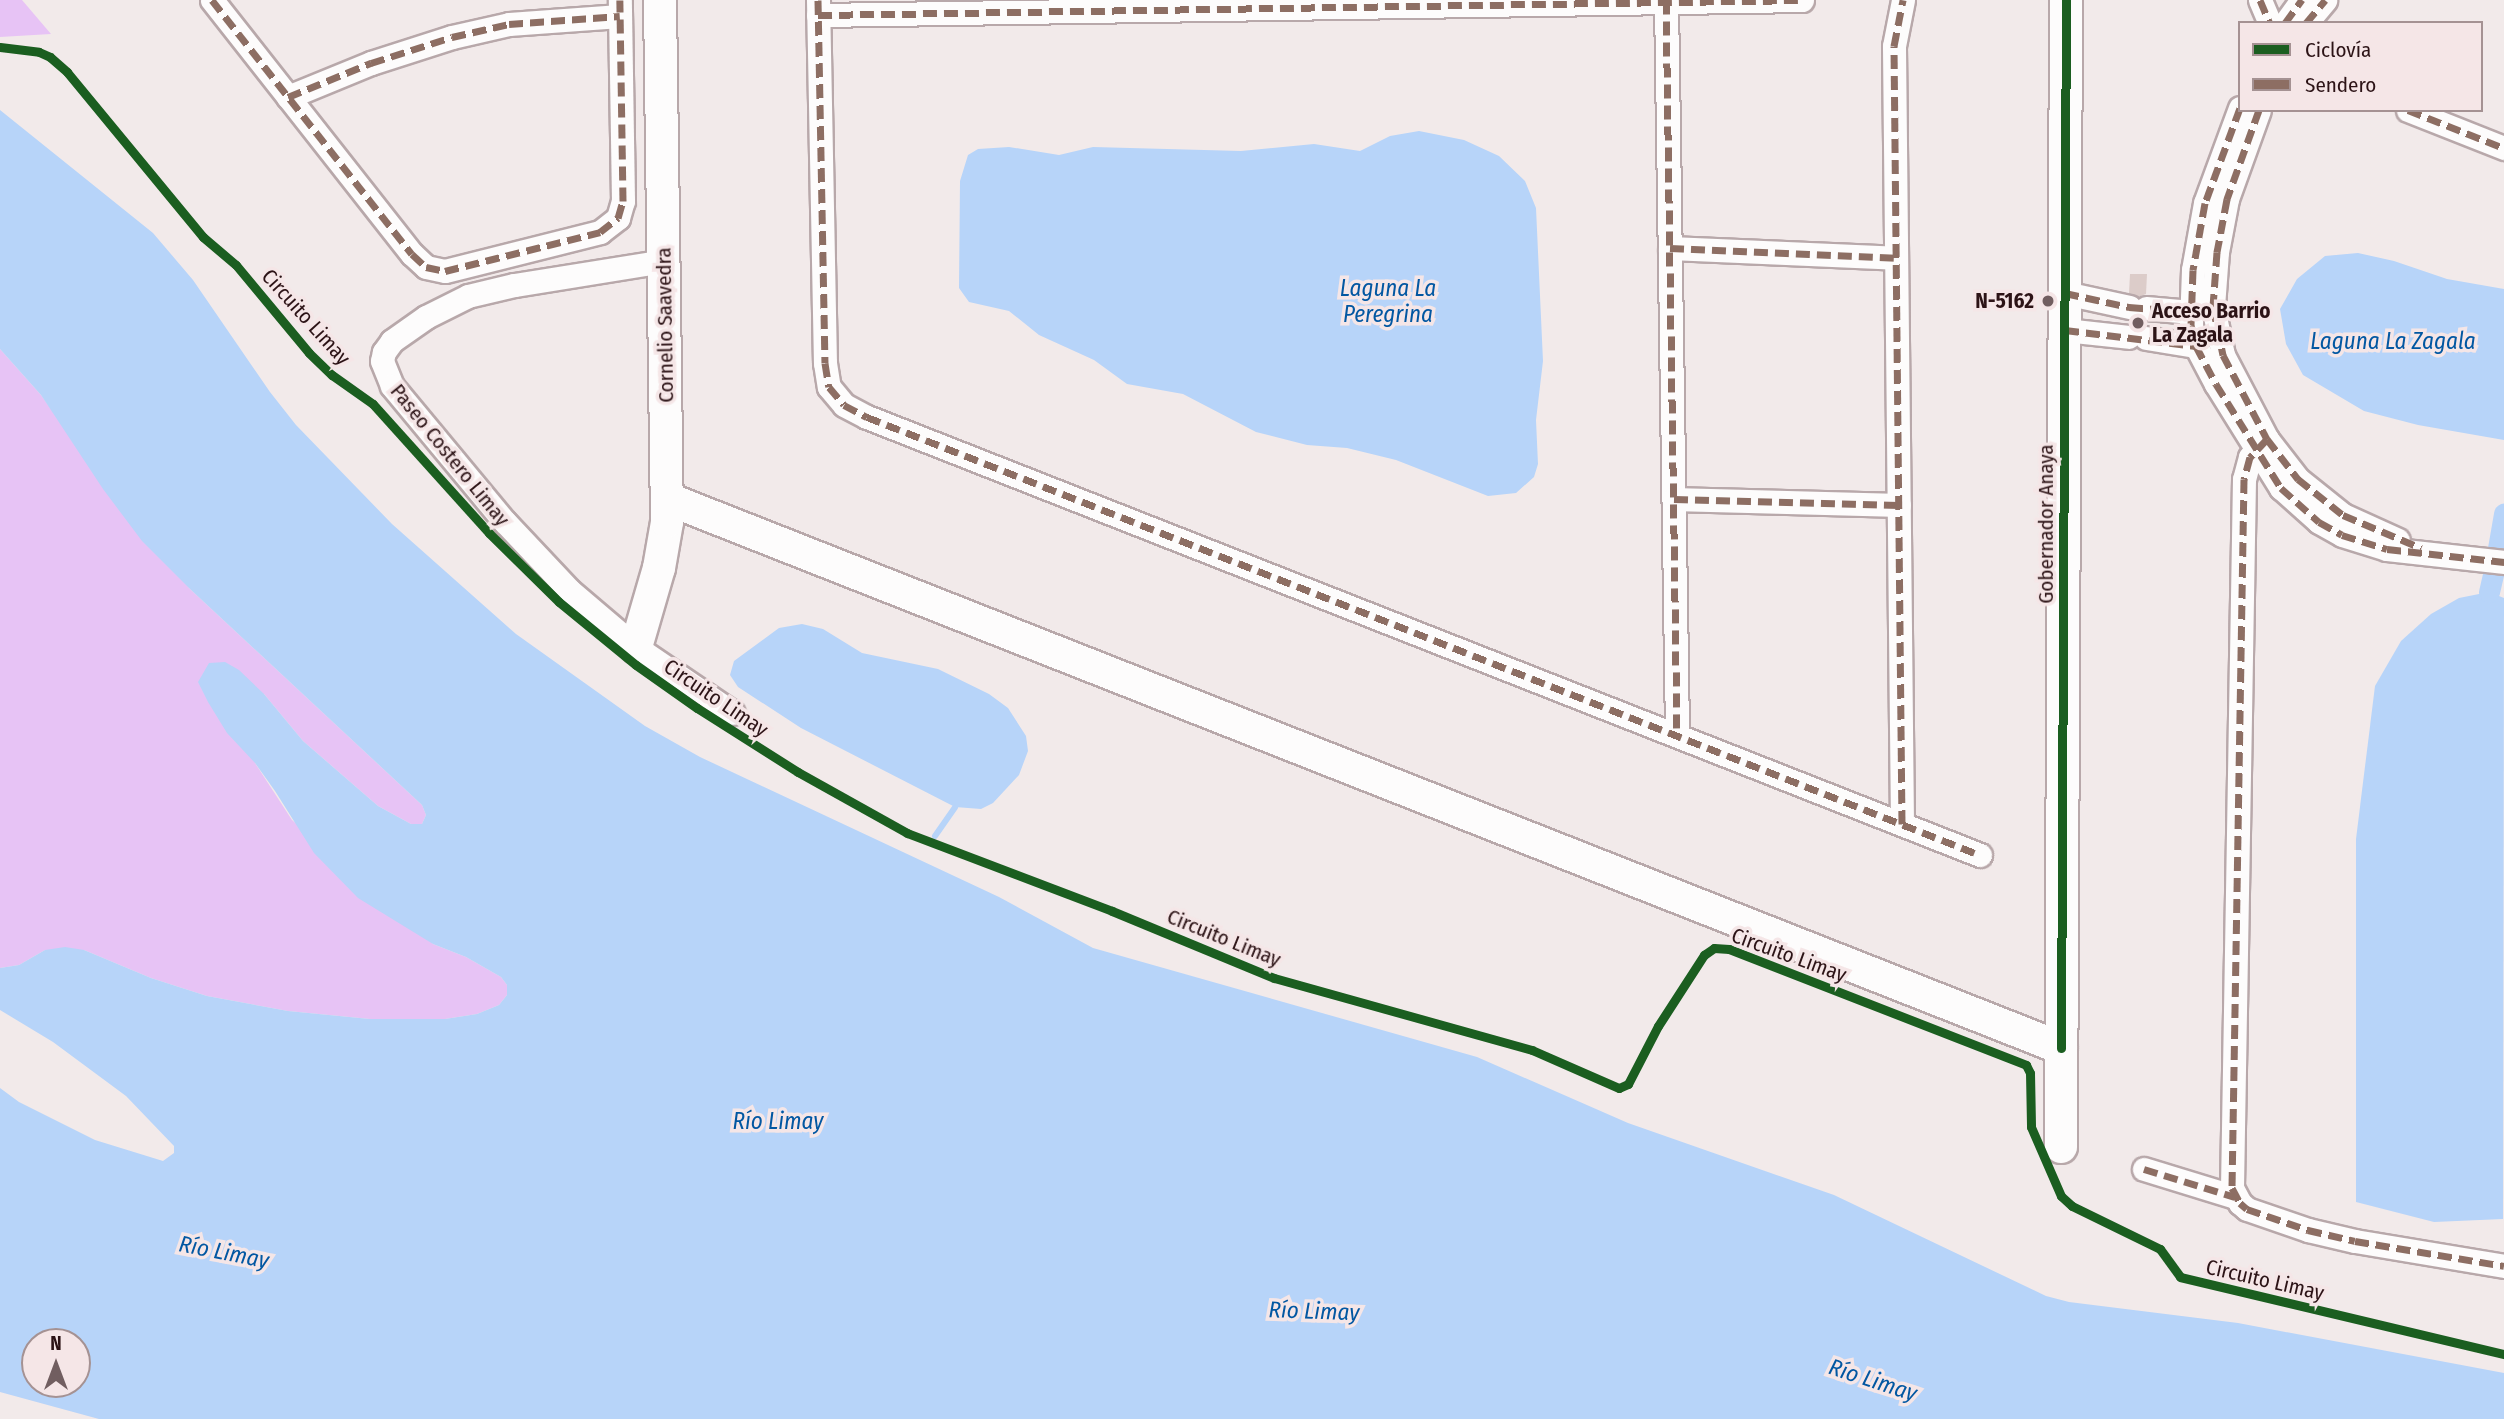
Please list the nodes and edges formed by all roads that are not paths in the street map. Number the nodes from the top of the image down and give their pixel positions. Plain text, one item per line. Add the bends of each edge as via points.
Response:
1 (212, 0) edge
2 (660, 0) edge
3 (1802, 0) edge
4 (1903, 0) edge
5 (2066, 0) edge
6 (2260, 0) edge
7 (2302, 0) edge
8 (2325, 0) edge
9 (1666, 1) edge
10 (1375, 3) edge
11 (1342, 4) edge
12 (620, 8) edge
13 (818, 8) edge
14 (2269, 21) edge
15 (2286, 21) edge
16 (2308, 21) edge
17 (288, 97) junction
18 (2239, 112) edge
19 (2258, 112) edge
20 (2413, 112) edge
21 (2504, 148) edge
22 (1670, 248) junction
23 (1896, 258) junction
24 (664, 261) junction
25 (2065, 293) junction
26 (2191, 312) junction
27 (2065, 330) junction
28 (2196, 346) junction
29 (2261, 445) junction
30 (668, 499) junction
31 (1674, 499) junction
32 (1899, 505) junction
33 (2504, 562) edge
34 (636, 647) junction
35 (733, 713) dead end
36 (1677, 735) junction
37 (1902, 824) junction
38 (1980, 855) dead end
39 (2061, 1048) junction
40 (2060, 1147) dead end
41 (2144, 1169) dead end
42 (2235, 1197) junction
43 (2504, 1266) edge

1 - 17 street
2 - 24 street, Cornelio Saavedra
3 - 9 street
4 - 23 street via 1894,38
5 - 25 street, Gobernador Anaya
6 - 14 street
7 - 15 street
8 - 16 street
9 - 10 street
9 - 22 street
10 - 11 street
11 - 13 street
12 - 17 street via 452,37
12 - 17 street via 623,201 618,218 600,232 456,269 436,270 418,261
13 - 36 street via 825,363 830,387 844,405
18 - 26 street via 2205,203
19 - 29 street via 2221,224 2213,307 2223,355
20 - 21 street
22 - 23 street
22 - 31 street
23 - 32 street
24 - 30 street, Cornelio Saavedra
24 - 34 street, Paseo Costero Limay via 468,296 426,317 393,341 382,361 392,386 505,523 569,590
25 - 26 street
25 - 27 street, Gobernador Anaya
26 - 28 street
27 - 28 street
27 - 39 street, Gobernador Anaya
28 - 29 street
29 - 33 street via 2343,516 2434,552
29 - 42 street via 2247,463 2244,479 2231,1180
30 - 34 street, Cornelio Saavedra via 662,556
30 - 39 street
31 - 32 street
31 - 36 street
32 - 37 street
34 - 35 street, Paseo Costero Limay
36 - 37 street
37 - 38 street
39 - 40 street, Gobernador Anaya
41 - 42 street
42 - 43 street via 2248,1209 2331,1236

